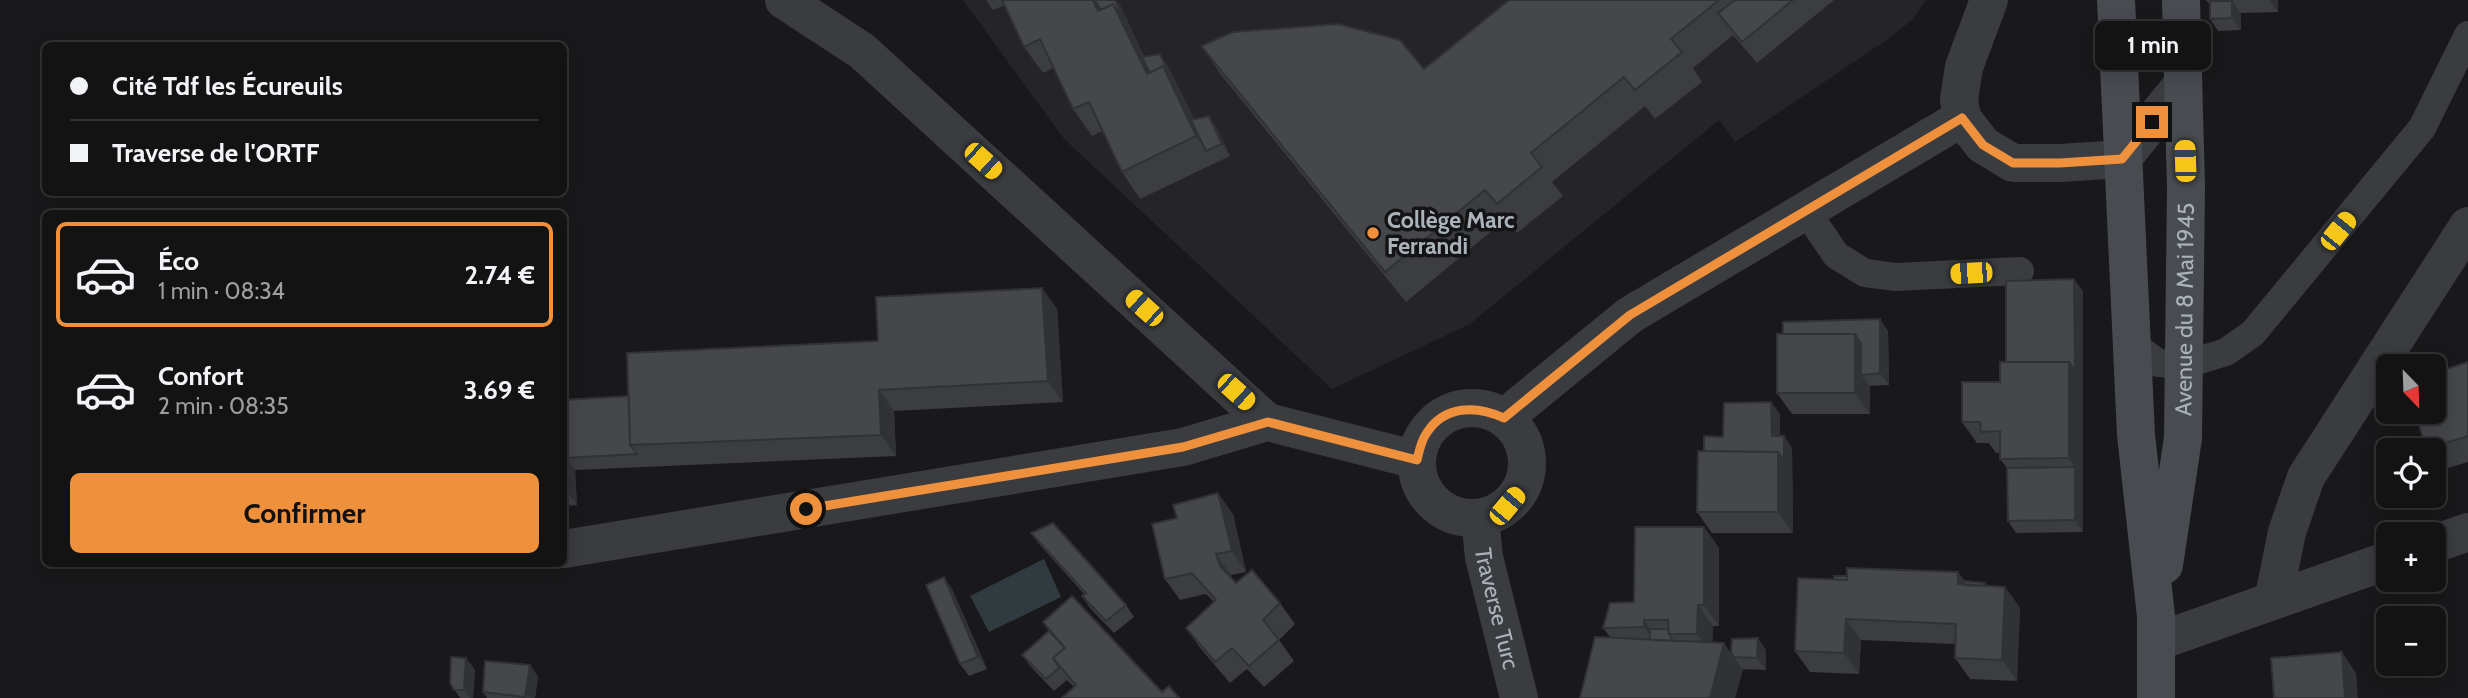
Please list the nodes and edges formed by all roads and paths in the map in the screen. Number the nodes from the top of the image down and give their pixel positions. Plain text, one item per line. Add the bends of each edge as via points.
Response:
1 (784, 0) edge
2 (1989, 0) edge
3 (2116, 0) edge
4 (2181, 0) edge
5 (2468, 36) edge
6 (2182, 85) junction
7 (1962, 118) junction
8 (2122, 159) junction
9 (1806, 211) junction
10 (2468, 226) edge
11 (2020, 271) dead end
12 (2132, 343) junction
13 (2184, 365) junction
14 (1504, 418) junction
15 (1268, 422) junction
16 (1417, 460) junction
17 (1480, 519) junction
18 (2468, 532) edge
19 (2446, 540) edge
20 (567, 549) edge
21 (2376, 565) edge
22 (2273, 601) junction
23 (2156, 629) junction
24 (1519, 698) edge
25 (2156, 698) edge

1 - 15 street via 862,51
2 - 7 street via 1964,67 1959,99
3 - 8 main road, Avenue du 8 Mai 1945
4 - 6 main road, Avenue du 8 Mai 1945
5 - 13 lane via 2422,128 2253,333 2226,352
6 - 8 street
6 - 13 main road, Avenue du 8 Mai 1945
7 - 8 street via 1983,145 2013,163
7 - 9 street
8 - 12 main road, Avenue du 8 Mai 1945
9 - 11 lane via 1836,255 1865,273 1896,278
9 - 14 street via 1630,315
10 - 22 street via 2306,477 2287,532
12 - 13 lane via 2158,363
12 - 23 main road, Avenue du 8 Mai 1945 via 2136,435
13 - 23 main road, Avenue du 8 Mai 1945 via 2183,438
14 - 16 street via 1486,410 1454,411 1425,435
14 - 17 street via 1527,454 1526,473 1520,492 1507,506
15 - 16 street
15 - 20 street via 1183,447
16 - 17 street via 1427,496 1459,517
17 - 24 street, Traverse Turc via 1483,557
18 - 19 street
21 - 22 street
22 - 23 street
23 - 25 main road, Avenue du 8 Mai 1945

